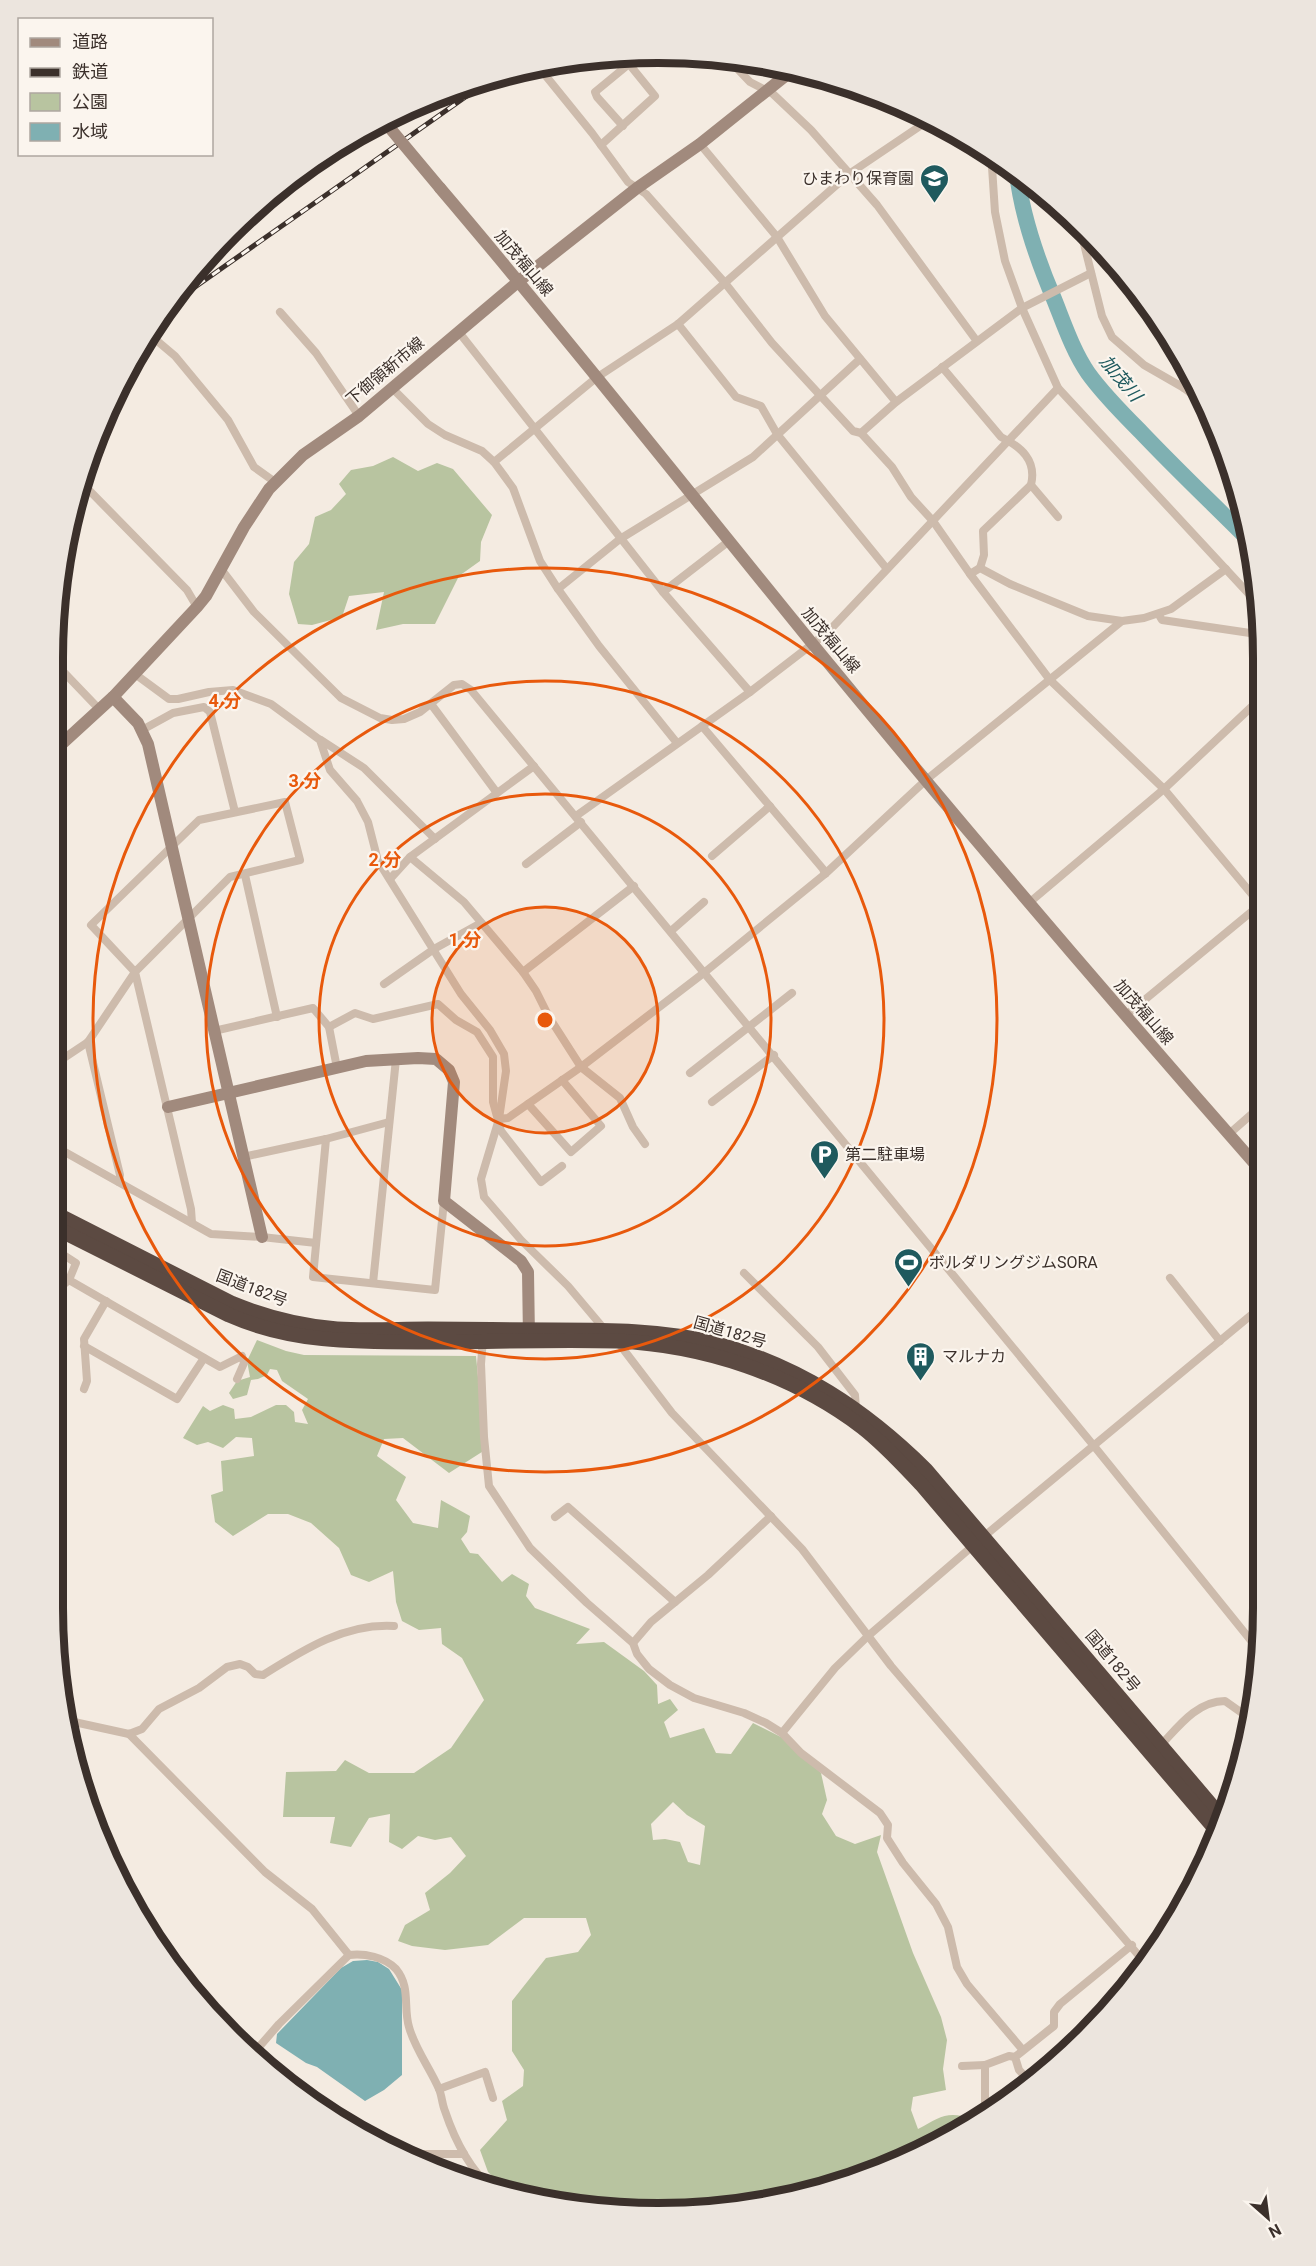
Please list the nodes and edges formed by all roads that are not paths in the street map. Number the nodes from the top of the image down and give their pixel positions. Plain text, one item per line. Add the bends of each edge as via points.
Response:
1 (737, 68) edge
2 (544, 74) edge
3 (785, 77) edge
4 (767, 92) junction
5 (923, 125) edge
6 (623, 126) junction
7 (389, 127) edge
8 (700, 144) junction
9 (601, 145) junction
10 (992, 165) edge
11 (849, 174) junction
12 (637, 188) junction
13 (777, 237) junction
14 (1083, 242) edge
15 (1091, 273) junction
16 (519, 281) junction
17 (724, 283) junction
18 (1024, 307) junction
19 (280, 312) dead end
20 (678, 324) junction
21 (458, 331) junction
22 (156, 339) edge
23 (976, 340) junction
24 (860, 359) junction
25 (942, 367) junction
26 (596, 378) junction
27 (1185, 382) edge
28 (393, 388) junction
29 (1058, 388) junction
30 (1184, 388) junction
31 (820, 394) junction
32 (1191, 394) edge
33 (896, 402) junction
34 (359, 416) junction
35 (534, 429) junction
36 (861, 433) junction
37 (777, 434) junction
38 (1008, 441) junction
39 (494, 462) junction
40 (275, 482) junction
41 (1031, 485) junction
42 (88, 489) edge
43 (692, 496) junction
44 (1058, 517) dead end
45 (933, 521) junction
46 (620, 539) junction
47 (729, 541) junction
48 (980, 568) junction
49 (221, 569) junction
50 (887, 569) junction
51 (1226, 569) junction
52 (969, 574) junction
53 (558, 589) junction
54 (663, 592) junction
55 (1249, 595) edge
56 (197, 607) junction
57 (1159, 615) junction
58 (1122, 621) junction
59 (1252, 634) edge
60 (813, 645) junction
61 (63, 671) edge
62 (135, 674) junction
63 (1050, 680) junction
64 (750, 692) junction
65 (113, 697) junction
66 (431, 704) junction
67 (1253, 705) edge
68 (100, 710) junction
69 (702, 726) junction
70 (142, 730) junction
71 (320, 740) junction
72 (63, 742) edge
73 (677, 743) junction
74 (534, 766) junction
75 (926, 780) junction
76 (1164, 789) junction
77 (497, 793) junction
78 (770, 806) junction
79 (235, 812) junction
80 (578, 819) junction
81 (435, 839) junction
82 (171, 846) junction
83 (712, 856) dead end
84 (410, 858) junction
85 (526, 864) dead end
86 (825, 874) junction
87 (245, 875) junction
88 (390, 879) junction
89 (634, 886) junction
90 (1253, 894) edge
91 (704, 902) dead end
92 (1030, 903) junction
93 (1253, 910) edge
94 (188, 919) junction
95 (481, 923) junction
96 (671, 931) junction
97 (434, 949) junction
98 (135, 972) junction
99 (523, 972) junction
100 (705, 972) junction
101 (384, 984) dead end
102 (792, 993) dead end
103 (1125, 1016) junction
104 (277, 1017) junction
105 (750, 1026) junction
106 (329, 1027) junction
107 (214, 1031) junction
108 (87, 1042) junction
109 (774, 1055) junction
110 (63, 1059) edge
111 (396, 1059) junction
112 (581, 1067) junction
113 (337, 1068) junction
114 (690, 1073) dead end
115 (562, 1080) junction
116 (228, 1093) junction
117 (712, 1102) dead end
118 (528, 1104) junction
119 (168, 1107) junction
120 (1253, 1113) edge
121 (499, 1119) junction
122 (389, 1122) junction
123 (1229, 1134) junction
124 (326, 1139) junction
125 (645, 1144) dead end
126 (63, 1151) edge
127 (243, 1157) junction
128 (1253, 1162) edge
129 (562, 1166) dead end
130 (118, 1182) junction
131 (444, 1200) junction
132 (63, 1218) edge
133 (192, 1223) junction
134 (63, 1232) edge
135 (262, 1236) junction
136 (316, 1244) junction
137 (63, 1255) edge
138 (744, 1273) dead end
139 (1170, 1278) dead end
140 (69, 1280) junction
141 (373, 1283) junction
142 (63, 1285) edge
143 (106, 1301) junction
144 (1253, 1314) edge
145 (604, 1330) junction
146 (483, 1336) junction
147 (528, 1336) junction
148 (617, 1341) junction
149 (1220, 1341) junction
150 (84, 1346) junction
151 (204, 1358) junction
152 (237, 1378) dead end
153 (84, 1389) dead end
154 (856, 1409) junction
155 (1094, 1446) junction
156 (771, 1515) junction
157 (555, 1517) dead end
158 (977, 1541) junction
159 (675, 1602) junction
160 (394, 1626) dead end
161 (868, 1636) junction
162 (1252, 1642) edge
163 (633, 1644) junction
164 (1244, 1713) edge
165 (74, 1722) edge
166 (782, 1733) junction
167 (129, 1734) junction
168 (1161, 1745) junction
169 (1217, 1811) edge
170 (1212, 1825) edge
171 (1132, 1945) junction
172 (349, 1954) junction
173 (1140, 1956) edge
174 (258, 2048) edge
175 (1022, 2049) junction
176 (1015, 2056) junction
177 (985, 2065) junction
178 (962, 2066) dead end
179 (1025, 2076) edge
180 (439, 2089) junction
181 (493, 2098) dead end
182 (985, 2103) dead end
183 (421, 2154) edge
184 (464, 2154) junction
185 (472, 2173) edge

1 - 4 street
2 - 9 street
3 - 4 main road, 下御領新市線
4 - 8 main road, 下御領新市線
4 - 11 street via 811,130
5 - 11 street
6 - 6 street via 595,92 629,64 655,96
6 - 9 street
7 - 16 main road, 加茂福山線, bridge
8 - 12 main road, 下御領新市線
8 - 13 street
9 - 12 street via 628,182
10 - 18 street via 995,212 1005,261
11 - 13 street
11 - 23 street via 877,205
12 - 16 main road, 下御領新市線
12 - 17 street
13 - 17 street
13 - 24 street via 825,316
14 - 15 street
15 - 18 street
15 - 30 street via 1112,337 1144,364
16 - 21 main road, 下御領新市線
16 - 26 main road, 加茂福山線
17 - 20 street
17 - 31 street
18 - 23 street
18 - 29 street
19 - 34 street via 316,352
20 - 26 street
20 - 37 street via 736,397 761,406
21 - 28 main road, 下御領新市線
21 - 35 street
22 - 40 street via 175,356 228,420 254,467
23 - 25 street
24 - 31 street
24 - 33 street
25 - 33 street
25 - 38 street
26 - 35 street
26 - 43 main road, 加茂福山線
27 - 30 street
28 - 34 main road, 下御領新市線
28 - 39 street via 428,424 482,451
29 - 38 street
29 - 51 street
30 - 32 street
31 - 36 street via 854,431
31 - 37 street
33 - 36 street
34 - 40 main road, 下御領新市線 via 303,455
35 - 39 street
35 - 46 street
36 - 45 street
37 - 43 street via 753,458
37 - 50 street
38 - 41 street via 1015,443 1028,460 1033,475
38 - 45 street
39 - 53 street via 513,488 540,561
40 - 49 main road, 下御領新市線
41 - 44 street
41 - 48 street via 983,531
42 - 56 street via 187,590
43 - 46 street
43 - 47 main road, 加茂福山線
45 - 50 street
45 - 52 street
46 - 53 street
46 - 54 street
47 - 54 street
47 - 60 main road, 加茂福山線
48 - 52 street
48 - 58 street via 1088,616
49 - 56 main road, 下御領新市線
49 - 66 street via 254,612 341,698 392,720 404,719
50 - 60 street
51 - 55 street
51 - 57 street
52 - 63 street
53 - 73 street
54 - 64 street
56 - 62 main road, 下御領新市線
57 - 58 street
57 - 59 street via 1161,620
58 - 63 street
60 - 64 street
60 - 75 main road, 加茂福山線
61 - 68 street
62 - 65 main road, 下御領新市線
62 - 71 street via 169,699 233,690 271,704
63 - 75 street
63 - 76 street
64 - 69 street
65 - 68 main road, 下御領新市線
65 - 70 main road
66 - 74 street via 453,685 462,684
66 - 77 street
67 - 76 street
68 - 72 main road, 下御領新市線
69 - 73 street
69 - 78 street
70 - 79 street via 173,713 204,707 210,712
70 - 82 main road
71 - 81 street via 364,768
71 - 88 street via 330,770 357,801 368,822 378,861
73 - 80 street
74 - 77 street
74 - 80 street
75 - 86 street
75 - 92 main road, 加茂福山線
76 - 90 street
76 - 92 street
77 - 81 street
78 - 83 street
78 - 86 street
79 - 82 street via 200,820
79 - 87 street via 285,802 300,860
80 - 85 street
80 - 89 street
81 - 84 street
82 - 94 main road
82 - 98 street via 91,925
84 - 88 street
84 - 95 street via 464,902
86 - 100 street
87 - 94 street via 230,877
87 - 104 street
88 - 97 street
89 - 96 street
89 - 99 street
91 - 96 street
92 - 103 main road, 加茂福山線
93 - 103 street
94 - 98 street
94 - 107 main road
95 - 97 street
95 - 99 street
96 - 100 street
97 - 101 street
97 - 121 street via 504,1054 506,1071
98 - 108 street
98 - 119 street
99 - 112 street
100 - 105 street
100 - 112 street
102 - 105 street
103 - 123 main road, 加茂福山線
104 - 106 street via 313,1008
104 - 107 street
105 - 109 street
105 - 114 street
106 - 113 street
106 - 121 street via 355,1013 373,1019 438,1004 477,1032 493,1057 493,1102
107 - 116 main road
108 - 110 street
108 - 130 street via 120,1175
109 - 117 street
109 - 155 street
111 - 113 main road
111 - 122 street
111 - 131 main road via 436,1059 449,1070 454,1082
112 - 115 street
112 - 125 street via 620,1098
113 - 116 main road
115 - 118 street
115 - 118 street via 601,1126 571,1152
116 - 119 main road
116 - 127 main road
118 - 121 street via 508,1118
119 - 133 street
120 - 123 street
121 - 129 street via 501,1131 541,1182
121 - 145 street via 481,1179 484,1197
122 - 124 street
122 - 141 street
123 - 128 main road, 加茂福山線
124 - 127 street
124 - 136 street
126 - 130 street
127 - 135 main road
130 - 133 street
131 - 141 street via 435,1290
131 - 147 main road via 521,1261 528,1272
132 - 146 highway, 国道182号 via 261,1315 337,1329
133 - 135 street via 211,1234
134 - 146 highway, 国道182号 via 229,1315 282,1334 334,1340
135 - 136 street
136 - 141 street via 313,1277
137 - 140 street via 76,1263
138 - 154 street via 818,1347 855,1395
139 - 149 street
140 - 142 street
140 - 143 street
143 - 150 street via 84,1339
143 - 151 street
144 - 149 street
145 - 147 highway, 国道182号
145 - 148 street
145 - 154 highway, 国道182号 via 660,1334 755,1356 794,1373
146 - 147 highway, 国道182号
146 - 163 street via 481,1364 489,1486 531,1548
147 - 148 highway, 国道182号
148 - 156 street via 672,1413
148 - 158 highway, 国道182号 via 711,1355 793,1385 827,1403 892,1454
149 - 155 street
150 - 151 street via 177,1399
150 - 153 street
151 - 152 street via 220,1367 242,1356 244,1363
154 - 158 highway, 国道182号 via 926,1470
155 - 158 street
155 - 162 street
156 - 159 street
156 - 161 street
157 - 159 street via 568,1508
158 - 161 street
158 - 168 highway, 国道182号
158 - 170 highway, 国道182号
159 - 163 street
160 - 167 street via 372,1624 313,1644 263,1675 240,1664 227,1667 199,1688 159,1709 142,1729
161 - 166 street via 835,1668
161 - 171 street
163 - 166 street via 649,1670 670,1685 694,1698 744,1713
164 - 168 street via 1225,1701 1208,1704
165 - 167 street
166 - 175 street via 801,1753 880,1813 888,1825 887,1838 936,1904 948,1927 957,1967 967,1984
167 - 172 street via 265,1872 312,1909
168 - 169 highway, 国道182号
171 - 173 street
171 - 175 street via 1060,2004 1054,2012 1053,2026
172 - 174 street
172 - 180 street via 382,1960 395,1968 406,1993 408,2026
175 - 176 street
176 - 177 street
176 - 179 street
177 - 178 street
177 - 182 street
180 - 181 street via 485,2072
180 - 184 street
183 - 184 street
184 - 185 street

